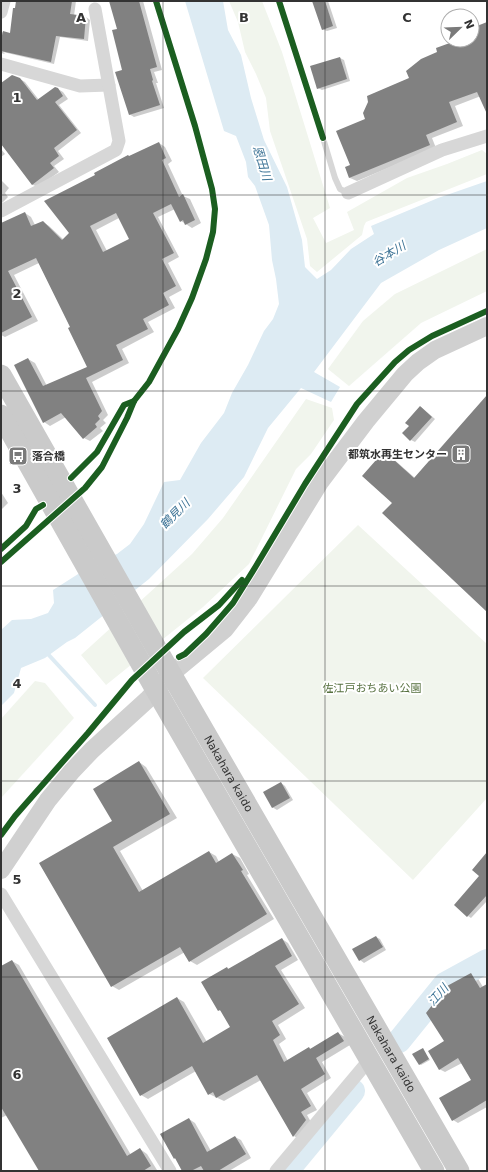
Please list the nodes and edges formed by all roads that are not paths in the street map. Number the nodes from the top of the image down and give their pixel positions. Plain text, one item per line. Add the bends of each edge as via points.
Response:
1 (4, 1) edge
2 (95, 9) dead end
3 (1, 12) edge
4 (1, 64) edge
5 (109, 84) junction
6 (487, 136) edge
7 (323, 138) dead end
8 (348, 193) joint
9 (1, 211) edge
10 (487, 326) edge
11 (1, 375) edge
12 (1, 415) edge
13 (60, 498) junction
14 (167, 666) junction
15 (152, 682) junction
16 (1, 870) edge
17 (1, 894) edge
18 (370, 1059) junction
19 (170, 1171) edge
20 (276, 1171) edge
21 (434, 1171) edge
22 (459, 1171) edge

1 - 3 street
2 - 5 street
4 - 5 street via 80,86
5 - 9 street via 119,141 116,150
6 - 8 street via 442,150
7 - 8 lane via 340,189
10 - 14 street via 435,350 405,374 367,419 320,482 249,598 225,629
11 - 13 main road, Nakahara kaido
12 - 13 main road, Nakahara kaido
13 - 14 main road, Nakahara kaido
13 - 15 main road, Nakahara kaido
14 - 15 street
14 - 22 main road, Nakahara kaido
15 - 16 street via 147,700 72,771 48,800
15 - 18 main road, Nakahara kaido
17 - 19 street
18 - 20 street
18 - 21 main road, Nakahara kaido

